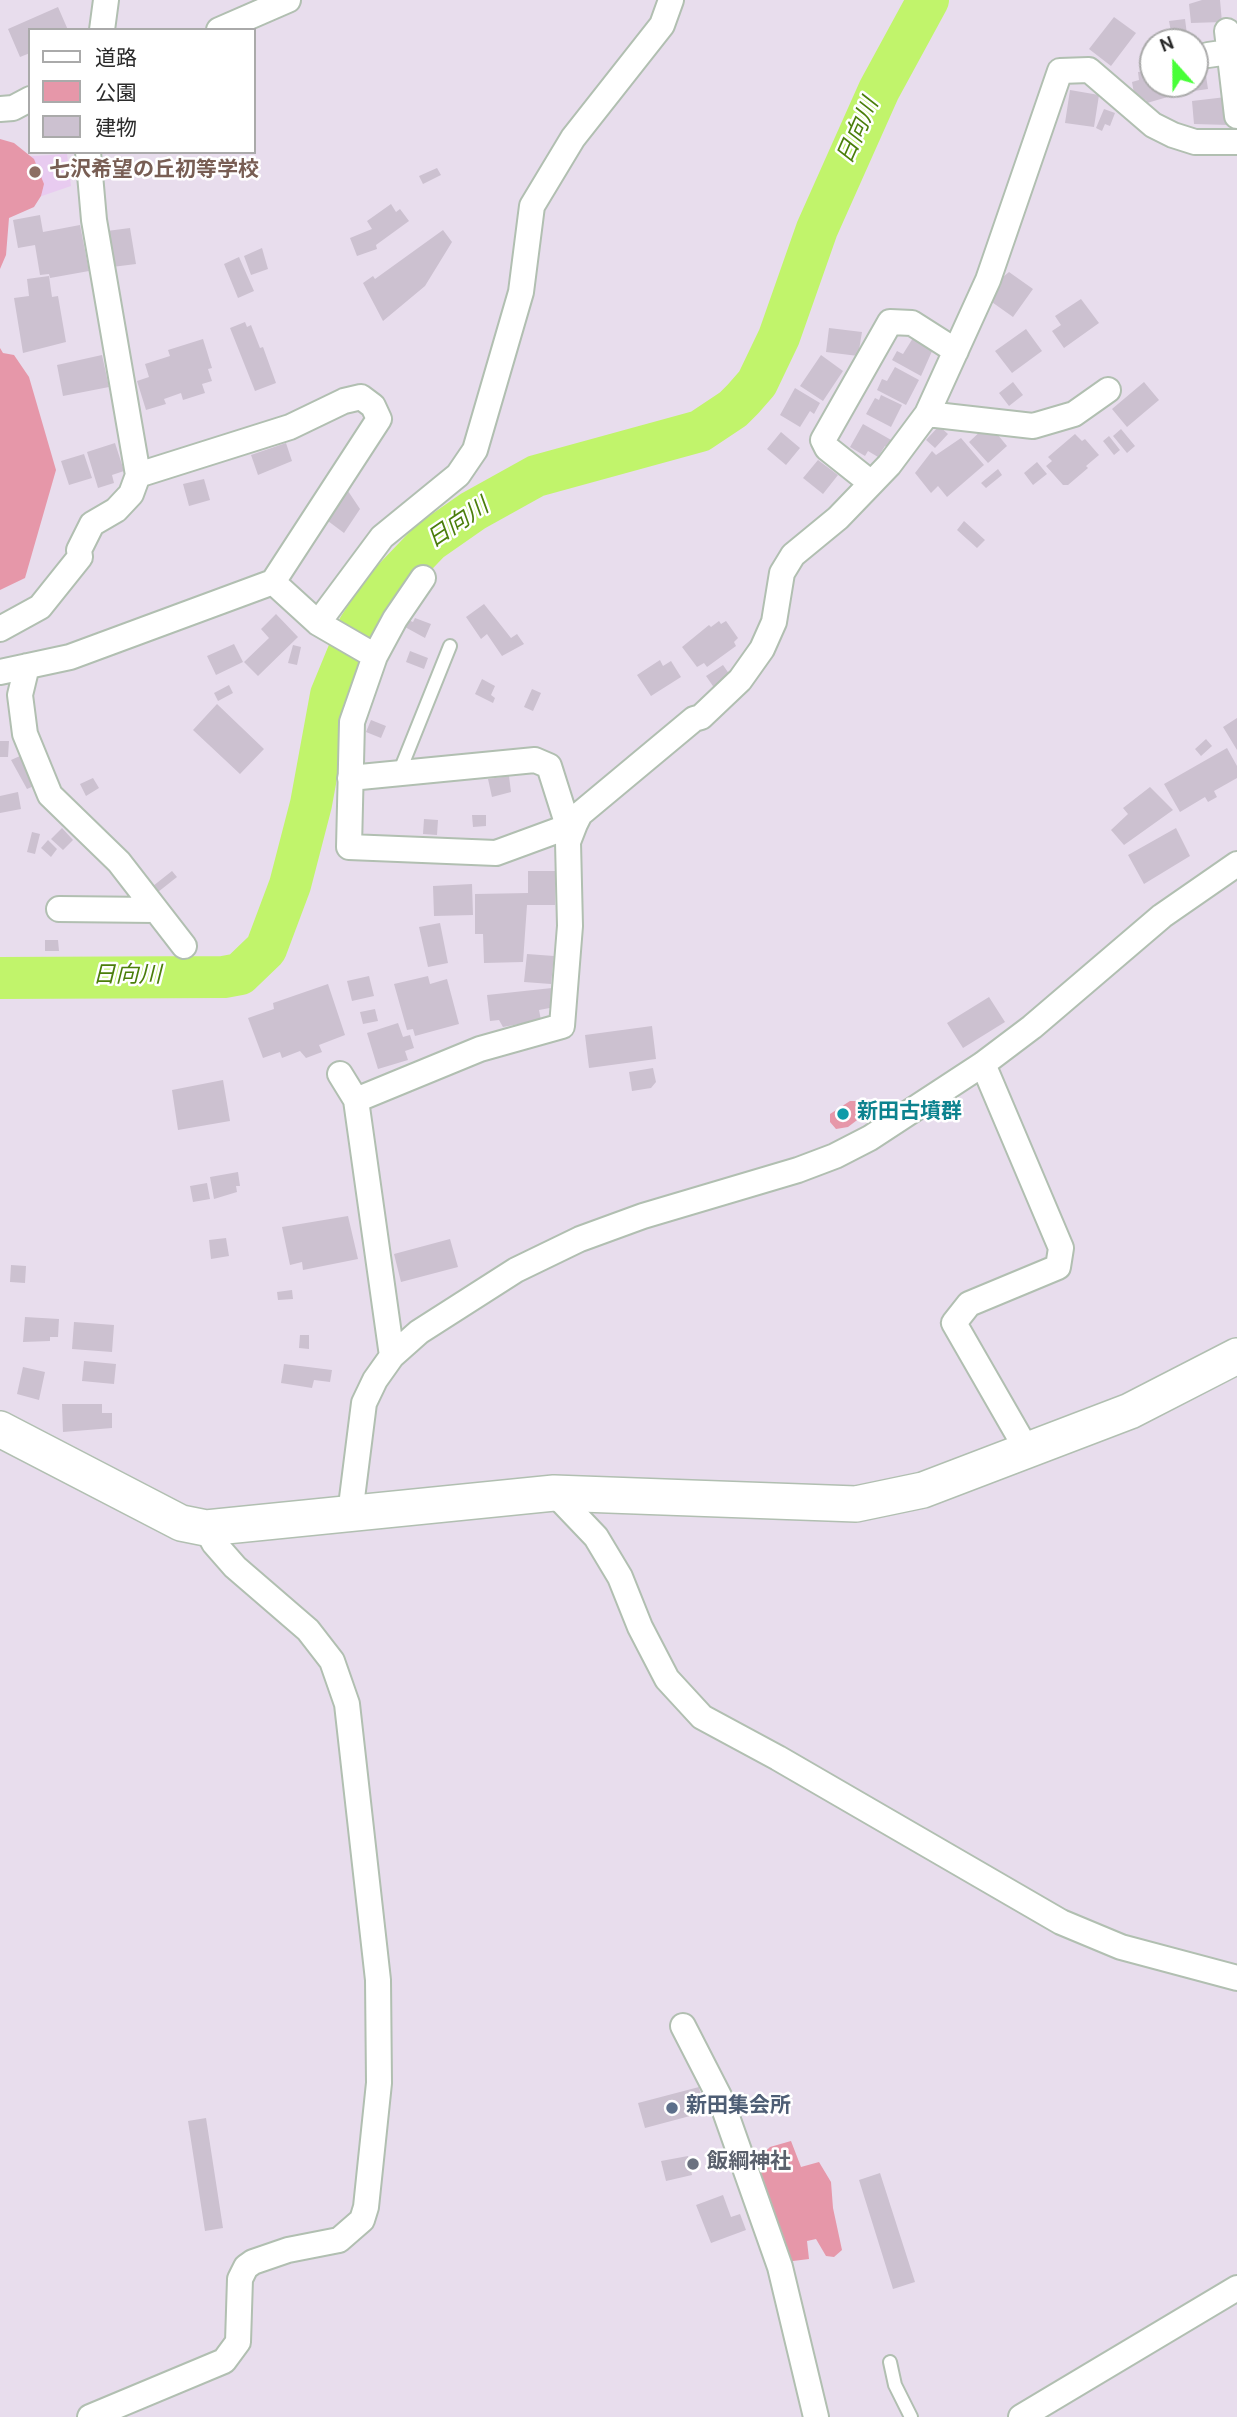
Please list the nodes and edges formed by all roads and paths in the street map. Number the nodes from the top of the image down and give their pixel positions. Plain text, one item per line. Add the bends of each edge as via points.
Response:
1 (106, 0) edge
2 (288, 0) edge
3 (671, 0) edge
4 (102, 28) edge
5 (224, 28) edge
6 (1222, 46) dead end
7 (28, 100) edge
8 (0, 109) edge
9 (1237, 116) edge
10 (1237, 142) edge
11 (88, 154) edge
12 (956, 351) junction
13 (1108, 390) dead end
14 (927, 414) junction
15 (138, 475) junction
16 (871, 483) junction
17 (423, 578) dead end
18 (273, 582) junction
19 (322, 626) junction
20 (0, 629) edge
21 (450, 646) dead end
22 (371, 654) junction
23 (27, 667) junction
24 (0, 672) edge
25 (399, 773) junction
26 (350, 778) junction
27 (571, 825) junction
28 (1237, 863) edge
29 (59, 909) dead end
30 (155, 909) junction
31 (184, 946) dead end
32 (983, 1064) junction
33 (340, 1074) dead end
34 (356, 1100) junction
35 (392, 1356) junction
36 (1237, 1356) edge
37 (0, 1429) edge
38 (1027, 1450) junction
39 (554, 1493) junction
40 (350, 1514) junction
41 (206, 1528) junction
42 (1237, 1978) edge
43 (683, 2026) dead end
44 (1237, 2288) edge
45 (890, 2362) dead end
46 (90, 2417) edge
47 (816, 2417) edge
48 (911, 2417) edge
49 (1021, 2417) edge

1 - 4 street
2 - 5 street
3 - 19 street via 662,25 573,138 532,206 521,292 475,450 458,474 382,537
6 - 9 street
7 - 8 street
10 - 12 street via 1195,142 1173,135 1153,125 1089,70 1059,71 988,280
11 - 15 street via 94,220
12 - 14 street
12 - 16 street via 912,323 890,322 824,440 827,448
13 - 14 street via 1074,414 1033,426
14 - 16 street
15 - 18 street via 290,427 344,401 361,397 373,406 379,419
15 - 20 street via 131,494 116,510 92,524 80,557 40,607
16 - 27 street via 793,555 782,573 774,622 740,680
17 - 22 street
18 - 19 street
18 - 23 street via 70,657
19 - 22 street
21 - 25 lane
22 - 26 street via 352,722
23 - 24 street
23 - 30 street via 20,695 25,734 50,795 119,862
25 - 26 street
25 - 27 street via 535,760 549,766
26 - 27 street via 348,847 496,853
27 - 34 street via 570,926 562,1026 480,1049
28 - 32 street via 1163,916
29 - 30 street
30 - 31 street
32 - 35 street via 835,1156 643,1216 516,1270 419,1332
32 - 38 street via 1061,1248 1058,1267 969,1304 954,1323
33 - 34 street
34 - 35 street
35 - 40 street via 364,1403
36 - 38 street via 1130,1411
37 - 41 street via 181,1522
38 - 39 street via 923,1490 856,1504
39 - 40 street
39 - 42 street via 596,1537 620,1577 667,1679 702,1717 1061,1922 1121,1947
40 - 41 street
41 - 46 street via 235,1567 308,1630 332,1661 347,1704 379,1993 379,2083 366,2207 362,2220 339,2240 288,2250 246,2267 240,2279 238,2342 224,2361
43 - 47 street via 721,2100 780,2267
44 - 49 street
45 - 48 lane via 895,2385

